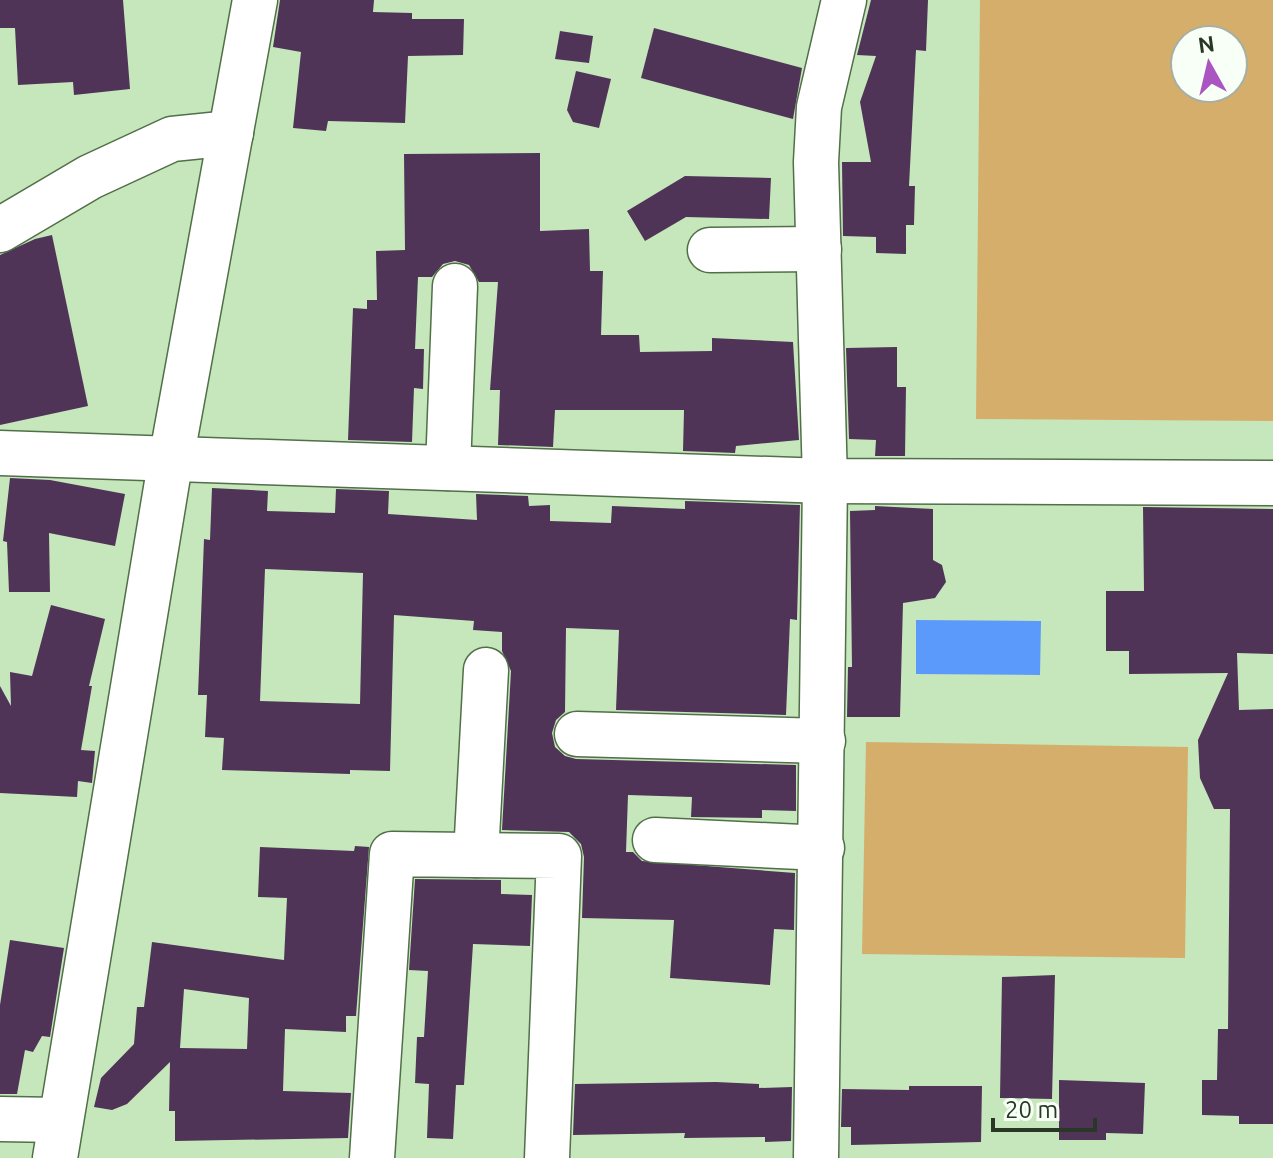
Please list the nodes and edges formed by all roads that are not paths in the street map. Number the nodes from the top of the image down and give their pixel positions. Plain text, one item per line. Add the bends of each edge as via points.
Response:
1 (255, 0) edge
2 (844, 0) edge
3 (231, 133) junction
4 (0, 230) edge
5 (819, 249) junction
6 (710, 250) dead end
7 (455, 286) dead end
8 (0, 453) edge
9 (172, 458) junction
10 (448, 468) junction
11 (825, 481) junction
12 (1273, 483) edge
13 (486, 670) dead end
14 (577, 734) dead end
15 (823, 741) junction
16 (655, 840) dead end
17 (822, 848) junction
18 (476, 855) junction
19 (0, 1119) edge
20 (57, 1139) edge
21 (372, 1158) edge
22 (547, 1158) edge
23 (816, 1158) edge

1 - 3 street
2 - 5 street via 819,107
3 - 4 street via 172,139 90,177
3 - 9 street
5 - 6 street
5 - 11 street
7 - 10 street
8 - 9 street
9 - 10 street
9 - 20 street
10 - 11 street
11 - 12 street
11 - 15 street
13 - 18 street
14 - 15 street
15 - 17 street
16 - 17 street
17 - 23 street
18 - 21 street via 392,854
18 - 22 street via 559,856
19 - 20 street

